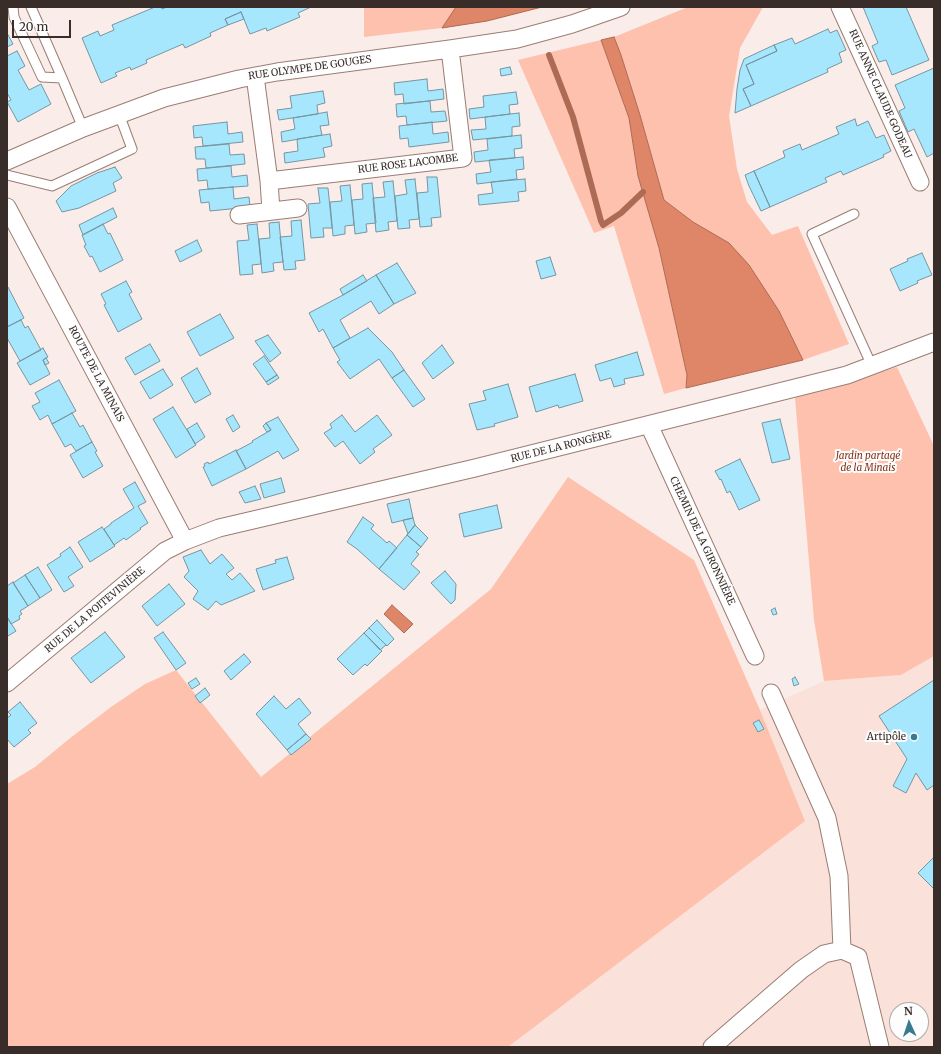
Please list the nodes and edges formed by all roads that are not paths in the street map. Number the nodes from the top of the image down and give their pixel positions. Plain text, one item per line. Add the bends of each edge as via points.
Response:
1 (13, 7) edge
2 (31, 7) edge
3 (621, 7) edge
4 (840, 7) edge
5 (450, 49) junction
6 (255, 76) junction
7 (62, 78) junction
8 (119, 114) junction
9 (82, 128) junction
10 (7, 161) edge
11 (7, 175) edge
12 (269, 180) junction
13 (920, 182) dead end
14 (7, 207) edge
15 (298, 208) dead end
16 (271, 212) junction
17 (854, 214) dead end
18 (239, 215) dead end
19 (934, 342) edge
20 (872, 366) junction
21 (649, 425) junction
22 (185, 541) junction
23 (755, 656) dead end
24 (7, 683) edge
25 (771, 693) dead end
26 (842, 950) junction
27 (712, 1047) edge
28 (880, 1047) edge

1 - 7 lane via 14,17 42,77
2 - 7 lane
3 - 5 street, RUE OLYMPE DE GOUGES via 517,39
4 - 13 street, RUE ANNE CLAUDE GODEAU
5 - 6 street, RUE OLYMPE DE GOUGES
5 - 12 street, RUE ROSE LACOMBE via 463,158
6 - 8 street, RUE OLYMPE DE GOUGES via 164,98
6 - 12 street
7 - 9 lane
8 - 9 street, RUE OLYMPE DE GOUGES
8 - 11 lane via 132,149 52,186
9 - 10 street, RUE OLYMPE DE GOUGES
12 - 16 street
14 - 22 street, ROUTE DE LA MINAIS
15 - 16 street
16 - 18 street
17 - 20 lane via 812,234
19 - 20 street, RUE DE LA RONGÈRE
20 - 21 street, RUE DE LA RONGÈRE via 847,375
21 - 22 street, RUE DE LA RONGÈRE via 219,528
21 - 23 street, CHEMIN DE LA GIRONNIÈRE
22 - 24 street, RUE DE LA POITEVINIÈRE via 159,556
25 - 26 street via 827,818 839,876
26 - 27 street via 824,954 801,970
26 - 28 street via 858,957

